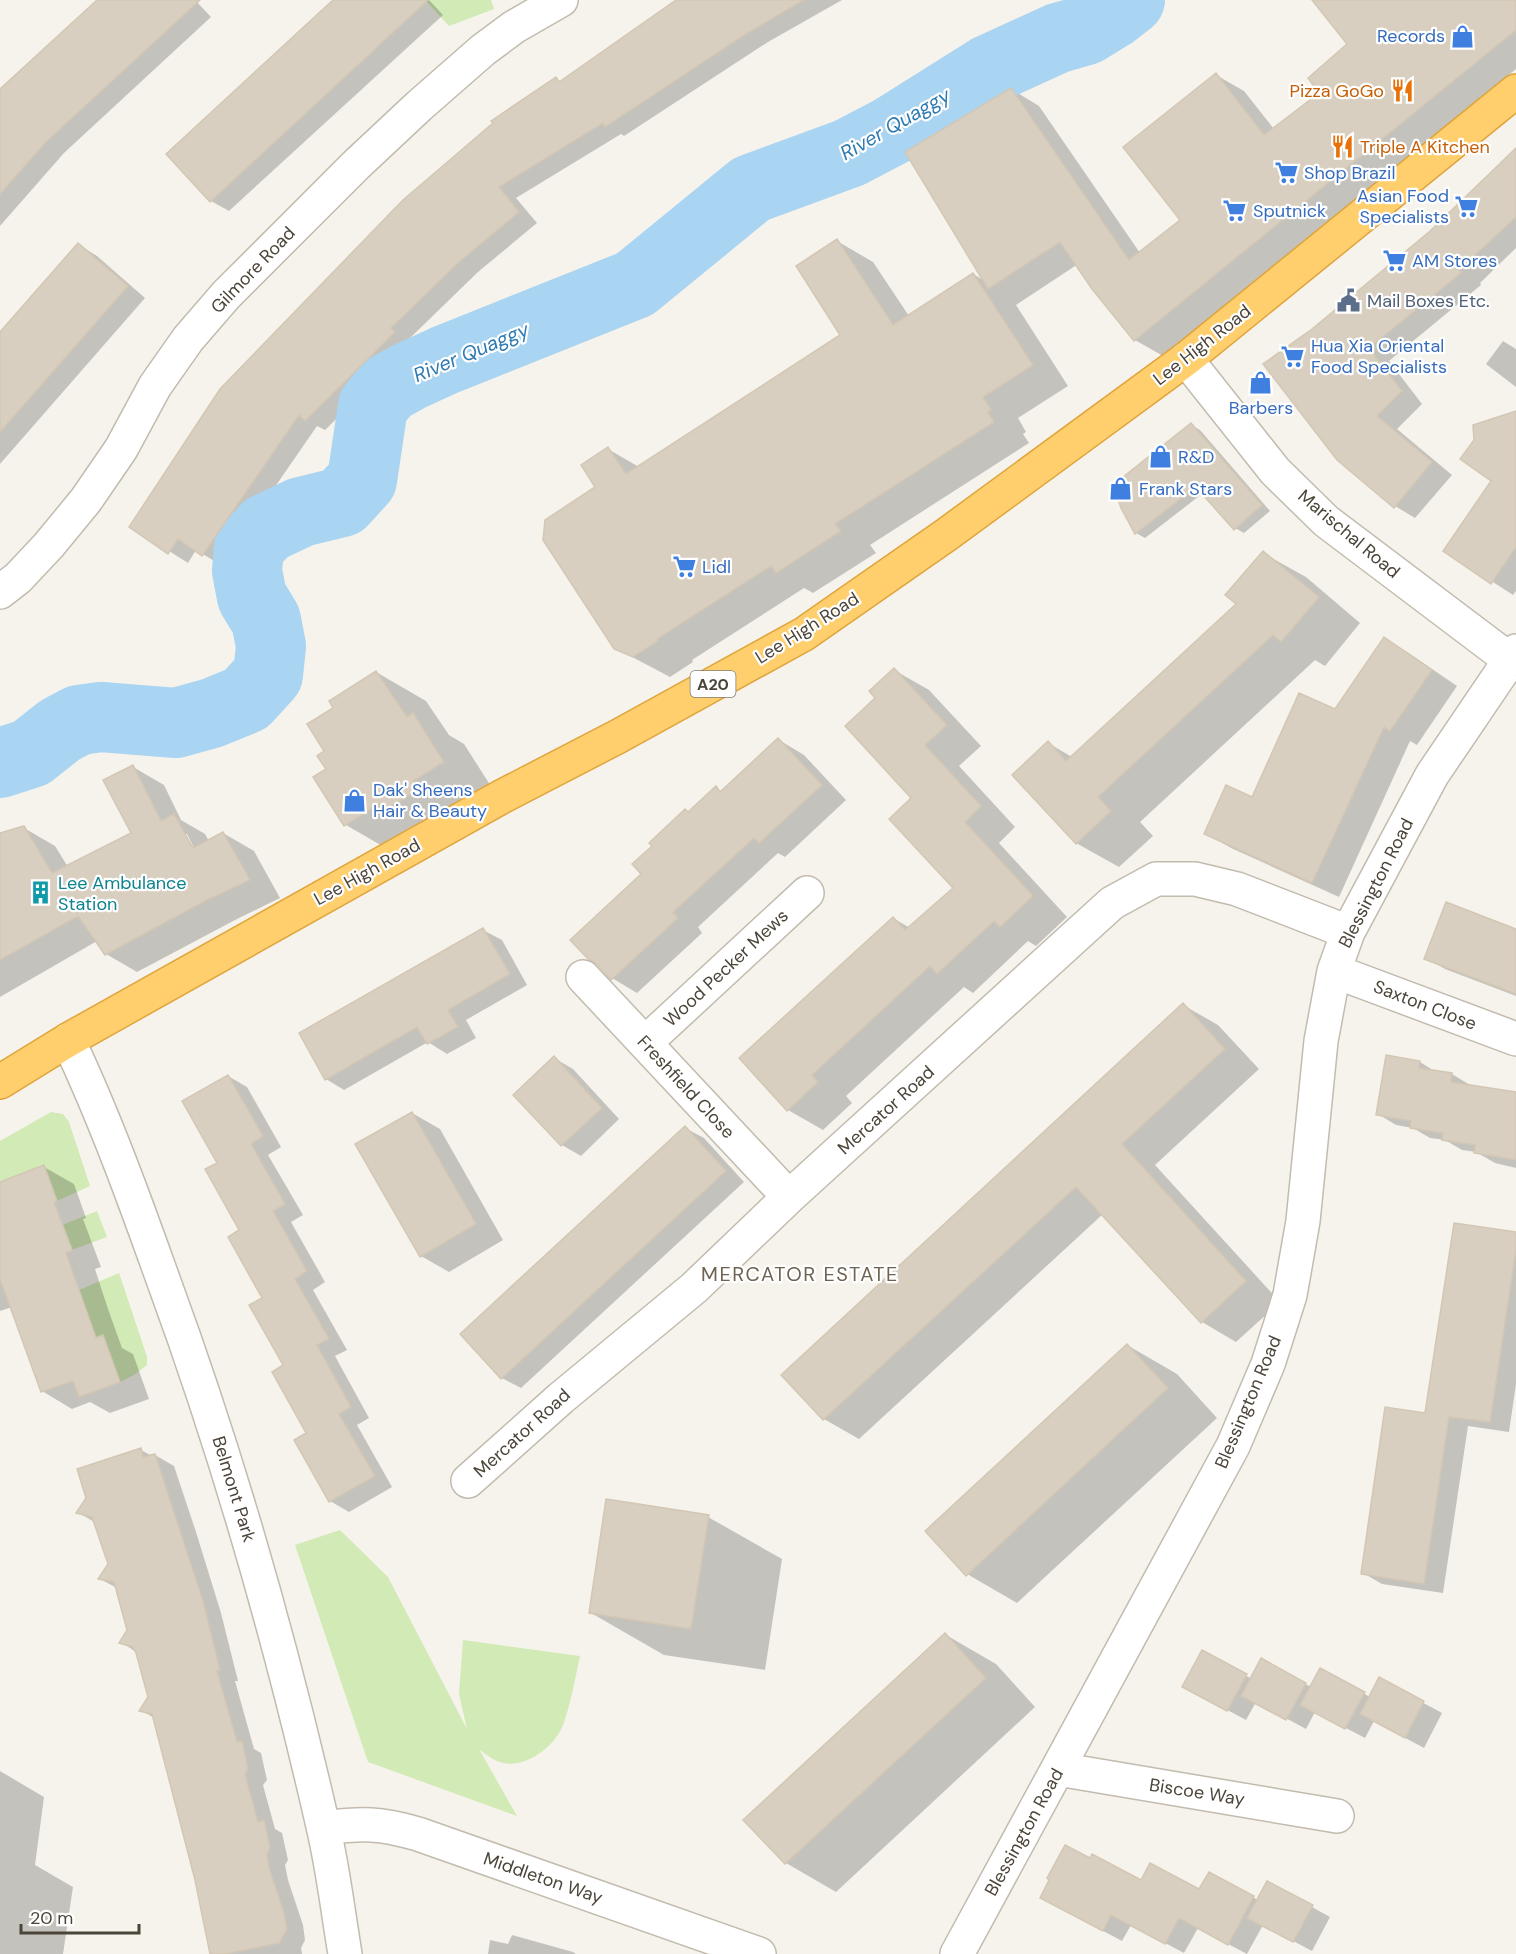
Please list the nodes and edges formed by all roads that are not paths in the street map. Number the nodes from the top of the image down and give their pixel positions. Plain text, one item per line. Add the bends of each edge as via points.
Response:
1 (561, 0) edge
2 (511, 14) edge
3 (1516, 91) edge
4 (1186, 359) junction
5 (0, 592) edge
6 (1513, 655) edge
7 (1432, 776) joint
8 (807, 892) dead end
9 (1348, 932) junction
10 (1334, 971) junction
11 (583, 977) dead end
12 (1516, 1039) edge
13 (68, 1040) junction
14 (645, 1043) junction
15 (0, 1082) edge
16 (789, 1197) junction
17 (468, 1481) dead end
18 (1058, 1769) junction
19 (1337, 1815) dead end
20 (324, 1828) junction
21 (345, 1954) edge
22 (759, 1954) edge
23 (957, 1954) edge

1 - 2 street, Gilmore Road
2 - 5 street, Gilmore Road via 483,50 356,165 226,295 155,386 86,500 49,545
3 - 4 highway, Lee High Road / A20
4 - 6 street, Marischal Road via 1275,471 1326,520
4 - 13 highway, Lee High Road / A20 via 804,634 503,796
6 - 7 street, Marischal Road
7 - 9 street, Blessington Road
8 - 14 street, Wood Pecker Mews
9 - 10 street, Blessington Road
9 - 16 street, Mercator Road via 1236,889 1196,879 1156,879 1112,903
10 - 12 street, Saxton Close
10 - 18 street, Blessington Road via 1321,1041 1303,1221 1290,1295 1268,1364 1233,1446
11 - 14 street, Freshfield Close
13 - 15 highway, Lee High Road / A20
13 - 20 street, Belmont Park via 141,1217 199,1376 257,1563
14 - 16 street, Freshfield Close
16 - 17 street, Mercator Road via 694,1288
18 - 19 street, Biscoe Way
18 - 23 street, Blessington Road
20 - 21 street, Belmont Park
20 - 22 street, Middleton Way via 388,1825

